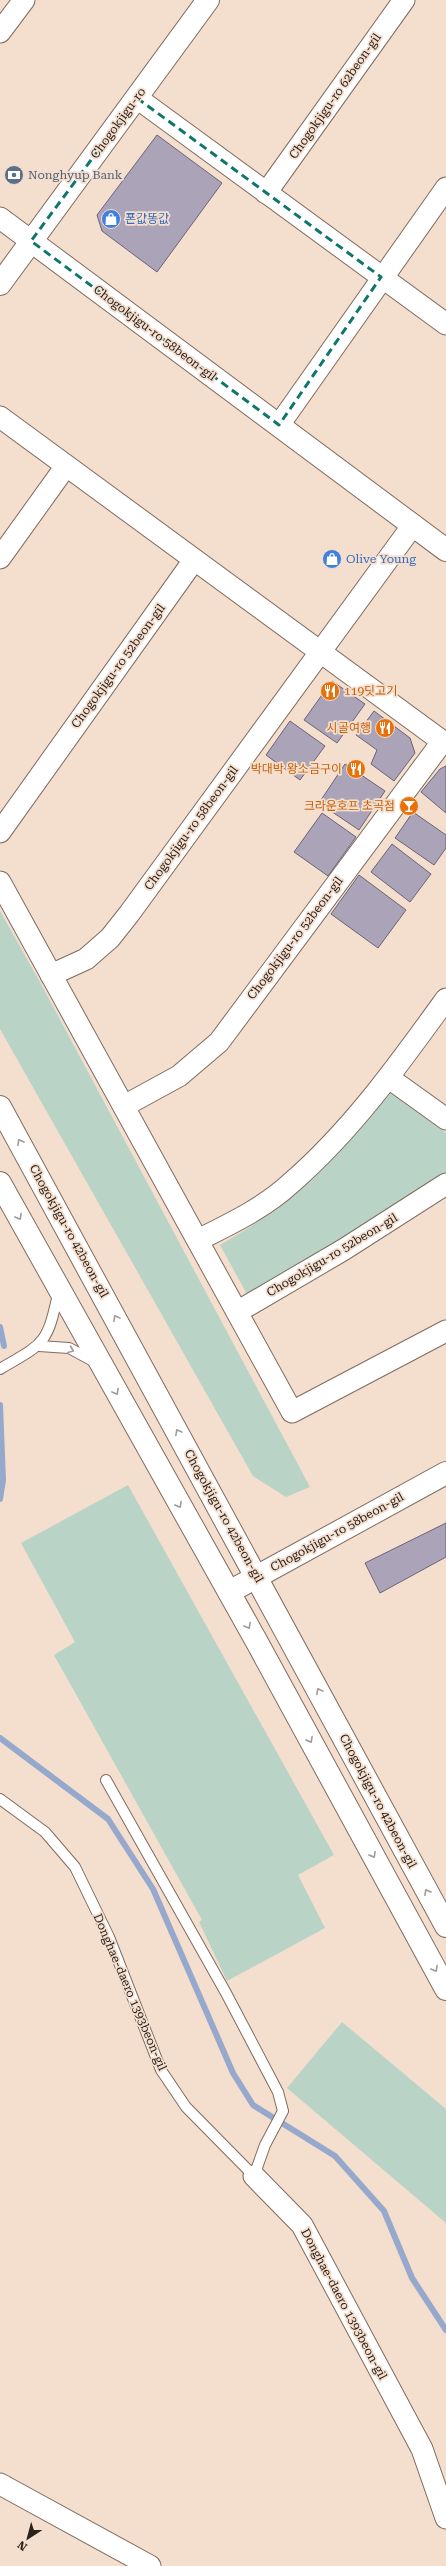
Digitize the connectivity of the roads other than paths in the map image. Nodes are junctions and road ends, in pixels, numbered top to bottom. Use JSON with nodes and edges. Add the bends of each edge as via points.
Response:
{"nodes":[{"id":1,"x":24,"y":0,"type":"edge"},
{"id":2,"x":208,"y":0,"type":"edge"},
{"id":3,"x":404,"y":0,"type":"edge"},
{"id":4,"x":0,"y":32,"type":"edge"},
{"id":5,"x":136,"y":98,"type":"junction"},
{"id":6,"x":446,"y":188,"type":"edge"},
{"id":7,"x":266,"y":193,"type":"junction"},
{"id":8,"x":0,"y":218,"type":"edge"},
{"id":9,"x":31,"y":241,"type":"junction"},
{"id":10,"x":381,"y":277,"type":"junction"},
{"id":11,"x":0,"y":284,"type":"edge"},
{"id":12,"x":446,"y":324,"type":"edge"},
{"id":13,"x":0,"y":417,"type":"edge"},
{"id":14,"x":279,"y":425,"type":"junction"},
{"id":15,"x":66,"y":466,"type":"junction"},
{"id":16,"x":413,"y":525,"type":"junction"},
{"id":17,"x":446,"y":550,"type":"edge"},
{"id":18,"x":0,"y":558,"type":"edge"},
{"id":19,"x":194,"y":560,"type":"junction"},
{"id":20,"x":321,"y":653,"type":"junction"},
{"id":21,"x":444,"y":743,"type":"edge"},
{"id":22,"x":0,"y":832,"type":"edge"},
{"id":23,"x":0,"y":882,"type":"edge"},
{"id":24,"x":51,"y":975,"type":"junction"},
{"id":25,"x":446,"y":999,"type":"edge"},
{"id":26,"x":389,"y":1078,"type":"junction"},
{"id":27,"x":124,"y":1106,"type":"junction"},
{"id":28,"x":0,"y":1107,"type":"edge"},
{"id":29,"x":446,"y":1119,"type":"edge"},
{"id":30,"x":0,"y":1183,"type":"edge"},
{"id":31,"x":446,"y":1184,"type":"edge"},
{"id":32,"x":198,"y":1240,"type":"junction"},
{"id":33,"x":59,"y":1290,"type":"junction"},
{"id":34,"x":237,"y":1312,"type":"junction"},
{"id":35,"x":446,"y":1331,"type":"edge"},
{"id":36,"x":39,"y":1346,"type":"junction"},
{"id":37,"x":100,"y":1364,"type":"junction"},
{"id":38,"x":0,"y":1369,"type":"edge"},
{"id":39,"x":446,"y":1472,"type":"edge"},
{"id":40,"x":257,"y":1577,"type":"junction"},
{"id":41,"x":229,"y":1592,"type":"junction"},
{"id":42,"x":106,"y":1780,"type":"dead end"},
{"id":43,"x":0,"y":1799,"type":"edge"},
{"id":44,"x":446,"y":1926,"type":"edge"},
{"id":45,"x":446,"y":1989,"type":"edge"},
{"id":46,"x":254,"y":2176,"type":"junction"},
{"id":47,"x":0,"y":2484,"type":"edge"},
{"id":48,"x":446,"y":2518,"type":"edge"},
{"id":49,"x":150,"y":2566,"type":"edge"}],
"edges":[{"from":1,"to":4,"type":"street"},
{"from":2,"to":5,"type":"street","name":"Chogokjigu-ro"},
{"from":3,"to":7,"type":"street","name":"Chogokjigu-ro 62beon-gil"},
{"from":5,"to":7,"type":"street"},
{"from":5,"to":9,"type":"street","name":"Chogokjigu-ro"},
{"from":6,"to":10,"type":"street"},
{"from":7,"to":10,"type":"street"},
{"from":8,"to":9,"type":"street"},
{"from":9,"to":11,"type":"street","name":"Chogokjigu-ro"},
{"from":9,"to":14,"type":"street","name":"Chogokjigu-ro 58beon-gil"},
{"from":10,"to":12,"type":"street"},
{"from":10,"to":14,"type":"street"},
{"from":13,"to":15,"type":"street","name":"Chogokjigu-ro 52beon-gil"},
{"from":14,"to":16,"type":"street","name":"Chogokjigu-ro 58beon-gil"},
{"from":15,"to":18,"type":"street"},
{"from":15,"to":19,"type":"street","name":"Chogokjigu-ro 52beon-gil"},
{"from":16,"to":17,"type":"street","name":"Chogokjigu-ro 58beon-gil"},
{"from":16,"to":20,"type":"street","name":"Chogokjigu-ro 58beon-gil"},
{"from":19,"to":20,"type":"street","name":"Chogokjigu-ro 52beon-gil"},
{"from":19,"to":22,"type":"street","name":"Chogokjigu-ro 52beon-gil"},
{"from":20,"to":21,"type":"street","name":"Chogokjigu-ro 52beon-gil"},
{"from":20,"to":24,"type":"street","name":"Chogokjigu-ro 58beon-gil","via":[[110,938],[86,959]]},
{"from":21,"to":27,"type":"street","name":"Chogokjigu-ro 52beon-gil","via":[[219,1042],[179,1076]]},
{"from":23,"to":24,"type":"street"},
{"from":24,"to":27,"type":"street"},
{"from":25,"to":26,"type":"street"},
{"from":26,"to":29,"type":"street"},
{"from":26,"to":32,"type":"street","via":[[338,1137],[290,1184],[248,1214]]},
{"from":27,"to":32,"type":"street"},
{"from":40,"to":28,"type":"street","name":"Chogokjigu-ro 42beon-gil","one_way":true},
{"from":30,"to":33,"type":"street","one_way":true},
{"from":31,"to":34,"type":"street","name":"Chogokjigu-ro 52beon-gil","via":[[343,1250]]},
{"from":32,"to":34,"type":"street"},
{"from":33,"to":36,"type":"lane","via":[[51,1326]]},
{"from":33,"to":37,"type":"street"},
{"from":34,"to":35,"type":"street","via":[[292,1412]]},
{"from":36,"to":37,"type":"lane","one_way":true,"via":[[69,1348]]},
{"from":36,"to":38,"type":"lane"},
{"from":37,"to":41,"type":"street","one_way":true},
{"from":39,"to":40,"type":"street","name":"Chogokjigu-ro 58beon-gil"},
{"from":40,"to":41,"type":"street","name":"Chogokjigu-ro 58beon-gil"},
{"from":44,"to":40,"type":"street","name":"Chogokjigu-ro 42beon-gil","one_way":true},
{"from":41,"to":45,"type":"street","one_way":true},
{"from":42,"to":46,"type":"lane","via":[[278,2092],[283,2111]]},
{"from":43,"to":46,"type":"lane","name":"Donghae-daero 1393beon-gil","via":[[45,1832],[75,1867],[109,1937],[161,2070],[186,2107]]},
{"from":46,"to":48,"type":"street","name":"Donghae-daero 1393beon-gil","via":[[302,2225],[422,2449]]},
{"from":47,"to":49,"type":"street"}]}
